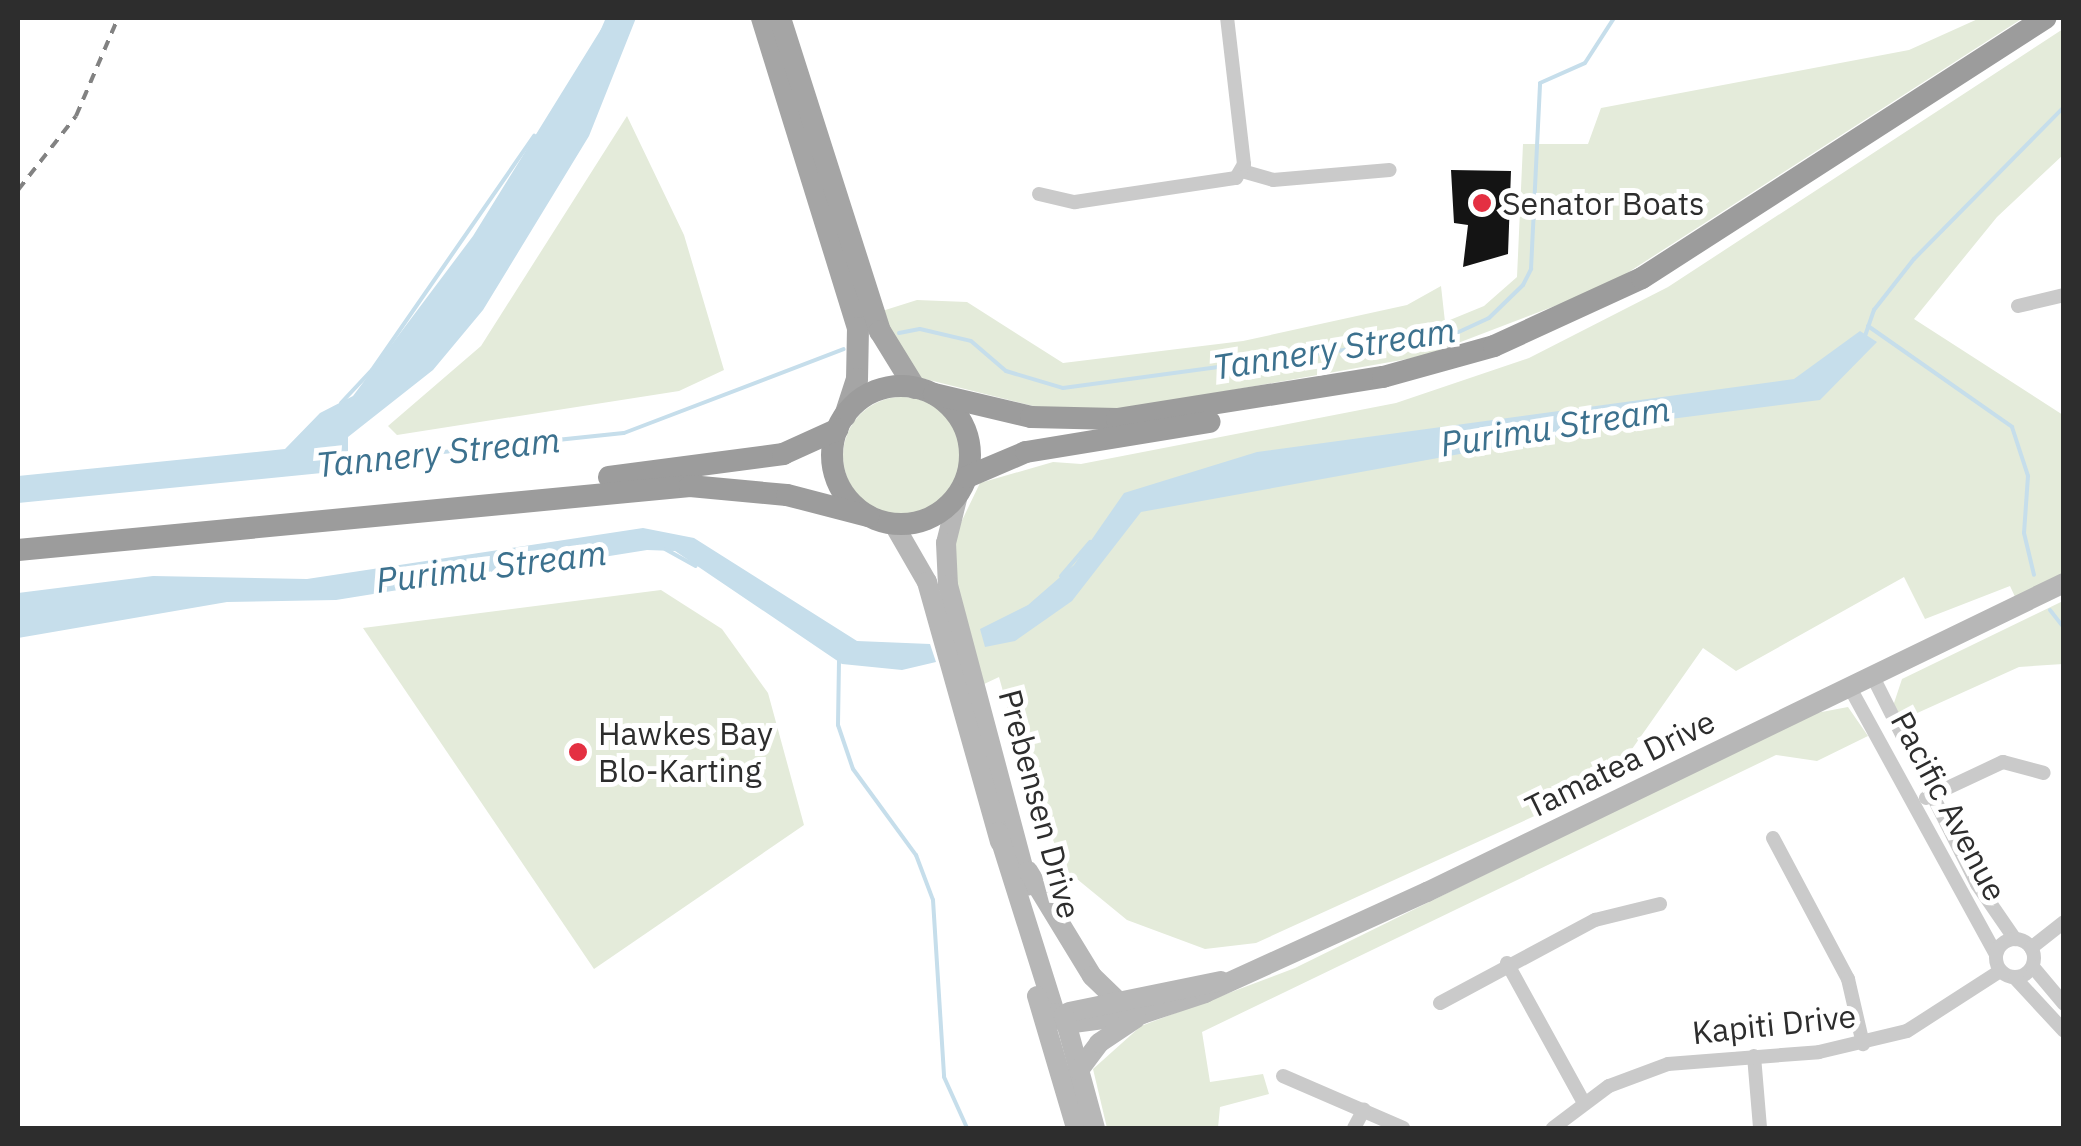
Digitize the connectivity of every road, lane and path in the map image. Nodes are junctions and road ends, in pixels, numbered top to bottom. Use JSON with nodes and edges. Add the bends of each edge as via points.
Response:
{"nodes":[{"id":1,"x":762,"y":18,"type":"edge"},
{"id":2,"x":780,"y":18,"type":"edge"},
{"id":3,"x":1226,"y":18,"type":"edge"},
{"id":4,"x":2046,"y":18,"type":"edge"},
{"id":5,"x":2064,"y":18,"type":"edge"},
{"id":6,"x":1390,"y":170,"type":"dead end"},
{"id":7,"x":1242,"y":171,"type":"junction"},
{"id":8,"x":1039,"y":194,"type":"dead end"},
{"id":9,"x":2064,"y":295,"type":"edge"},
{"id":10,"x":2018,"y":306,"type":"dead end"},
{"id":11,"x":924,"y":391,"type":"junction"},
{"id":12,"x":842,"y":422,"type":"junction"},
{"id":13,"x":962,"y":486,"type":"junction"},
{"id":14,"x":868,"y":516,"type":"junction"},
{"id":15,"x":892,"y":523,"type":"junction"},
{"id":16,"x":18,"y":538,"type":"edge"},
{"id":17,"x":18,"y":550,"type":"edge"},
{"id":18,"x":2064,"y":576,"type":"edge"},
{"id":19,"x":2064,"y":583,"type":"edge"},
{"id":20,"x":2039,"y":593,"type":"junction"},
{"id":21,"x":1872,"y":675,"type":"junction"},
{"id":22,"x":1850,"y":686,"type":"junction"},
{"id":23,"x":2044,"y":773,"type":"dead end"},
{"id":24,"x":1931,"y":795,"type":"junction"},
{"id":25,"x":1916,"y":802,"type":"junction"},
{"id":26,"x":998,"y":832,"type":"junction"},
{"id":27,"x":1773,"y":838,"type":"dead end"},
{"id":28,"x":1019,"y":850,"type":"junction"},
{"id":29,"x":1660,"y":904,"type":"dead end"},
{"id":30,"x":2064,"y":922,"type":"edge"},
{"id":31,"x":2015,"y":939,"type":"junction"},
{"id":32,"x":2031,"y":948,"type":"junction"},
{"id":33,"x":1996,"y":954,"type":"junction"},
{"id":34,"x":1507,"y":963,"type":"junction"},
{"id":35,"x":2033,"y":967,"type":"junction"},
{"id":36,"x":2008,"y":975,"type":"junction"},
{"id":37,"x":1223,"y":982,"type":"junction"},
{"id":38,"x":1118,"y":1001,"type":"junction"},
{"id":39,"x":1440,"y":1002,"type":"dead end"},
{"id":40,"x":2064,"y":1004,"type":"edge"},
{"id":41,"x":1142,"y":1014,"type":"junction"},
{"id":42,"x":1064,"y":1021,"type":"junction"},
{"id":43,"x":2064,"y":1031,"type":"edge"},
{"id":44,"x":1863,"y":1044,"type":"junction"},
{"id":45,"x":1754,"y":1056,"type":"junction"},
{"id":46,"x":1079,"y":1070,"type":"junction"},
{"id":47,"x":1284,"y":1076,"type":"dead end"},
{"id":48,"x":1583,"y":1101,"type":"junction"},
{"id":49,"x":1364,"y":1110,"type":"junction"},
{"id":50,"x":1076,"y":1128,"type":"edge"},
{"id":51,"x":1085,"y":1128,"type":"edge"},
{"id":52,"x":1095,"y":1128,"type":"edge"},
{"id":53,"x":1354,"y":1128,"type":"edge"},
{"id":54,"x":1403,"y":1128,"type":"edge"},
{"id":55,"x":1553,"y":1128,"type":"edge"},
{"id":56,"x":1760,"y":1128,"type":"edge"}],
"edges":[{"from":1,"to":12,"type":"main road","via":[[858,328],[857,378]]},
{"from":2,"to":11,"type":"main road","via":[[880,331]]},
{"from":3,"to":7,"type":"street"},
{"from":4,"to":11,"type":"highway","via":[[1642,278],[1494,346],[1383,378],[1118,418],[1031,417]]},
{"from":5,"to":13,"type":"highway","via":[[1666,274],[1548,336],[1357,395],[1026,452]]},
{"from":6,"to":7,"type":"street","via":[[1273,180]]},
{"from":7,"to":8,"type":"street","via":[[1210,188],[1074,202]]},
{"from":9,"to":10,"type":"street"},
{"from":11,"to":12,"type":"highway","via":[[880,390]]},
{"from":11,"to":13,"type":"highway","via":[[965,430]]},
{"from":12,"to":14,"type":"highway","via":[[836,479]]},
{"from":12,"to":16,"type":"highway","via":[[810,446],[749,459]]},
{"from":13,"to":15,"type":"highway","via":[[922,521]]},
{"from":13,"to":28,"type":"main road","name":"Prebensen Drive","via":[[946,543],[948,585]]},
{"from":14,"to":15,"type":"highway"},
{"from":14,"to":17,"type":"highway","via":[[771,493],[674,487]]},
{"from":15,"to":26,"type":"main road","name":"Prebensen Drive","via":[[927,582]]},
{"from":18,"to":20,"type":"main road","name":"Tamatea Drive"},
{"from":19,"to":20,"type":"main road","name":"Tamatea Drive"},
{"from":20,"to":21,"type":"main road","name":"Tamatea Drive"},
{"from":21,"to":22,"type":"main road","name":"Tamatea Drive"},
{"from":21,"to":24,"type":"street","name":"Pacific Avenue"},
{"from":22,"to":25,"type":"street","name":"Pacific Avenue"},
{"from":22,"to":37,"type":"main road","name":"Tamatea Drive","via":[[1428,892]]},
{"from":23,"to":24,"type":"street","via":[[2003,762]]},
{"from":24,"to":25,"type":"street"},
{"from":24,"to":31,"type":"street","name":"Pacific Avenue"},
{"from":25,"to":33,"type":"street","name":"Pacific Avenue"},
{"from":26,"to":42,"type":"main road"},
{"from":26,"to":50,"type":"main road","name":"Prebensen Drive"},
{"from":27,"to":44,"type":"street","via":[[1848,979]]},
{"from":28,"to":38,"type":"main road","via":[[1065,935]]},
{"from":28,"to":42,"type":"main road","name":"Prebensen Drive"},
{"from":29,"to":34,"type":"street","via":[[1595,920]]},
{"from":30,"to":32,"type":"street"},
{"from":31,"to":32,"type":"street"},
{"from":31,"to":33,"type":"street"},
{"from":32,"to":35,"type":"street"},
{"from":33,"to":36,"type":"street","name":"Pacific Avenue"},
{"from":34,"to":39,"type":"street"},
{"from":34,"to":48,"type":"street"},
{"from":35,"to":36,"type":"street","name":"Kapiti Drive"},
{"from":35,"to":40,"type":"street"},
{"from":36,"to":43,"type":"street"},
{"from":36,"to":44,"type":"street","name":"Kapiti Drive","via":[[1930,1019]]},
{"from":37,"to":38,"type":"main road","name":"Tamatea Drive"},
{"from":37,"to":41,"type":"main road","name":"Tamatea Drive"},
{"from":38,"to":42,"type":"main road","name":"Tamatea Drive"},
{"from":41,"to":42,"type":"main road","name":"Tamatea Drive"},
{"from":41,"to":46,"type":"main road","via":[[1099,1043]]},
{"from":42,"to":46,"type":"main road","name":"Prebensen Drive"},
{"from":42,"to":51,"type":"main road"},
{"from":44,"to":45,"type":"street","name":"Kapiti Drive"},
{"from":45,"to":48,"type":"street","name":"Kapiti Drive","via":[[1668,1064]]},
{"from":45,"to":56,"type":"street"},
{"from":46,"to":52,"type":"main road","name":"Prebensen Drive"},
{"from":47,"to":49,"type":"street"},
{"from":48,"to":55,"type":"street","name":"Kapiti Drive"},
{"from":49,"to":53,"type":"street"},
{"from":49,"to":54,"type":"street"}]}
